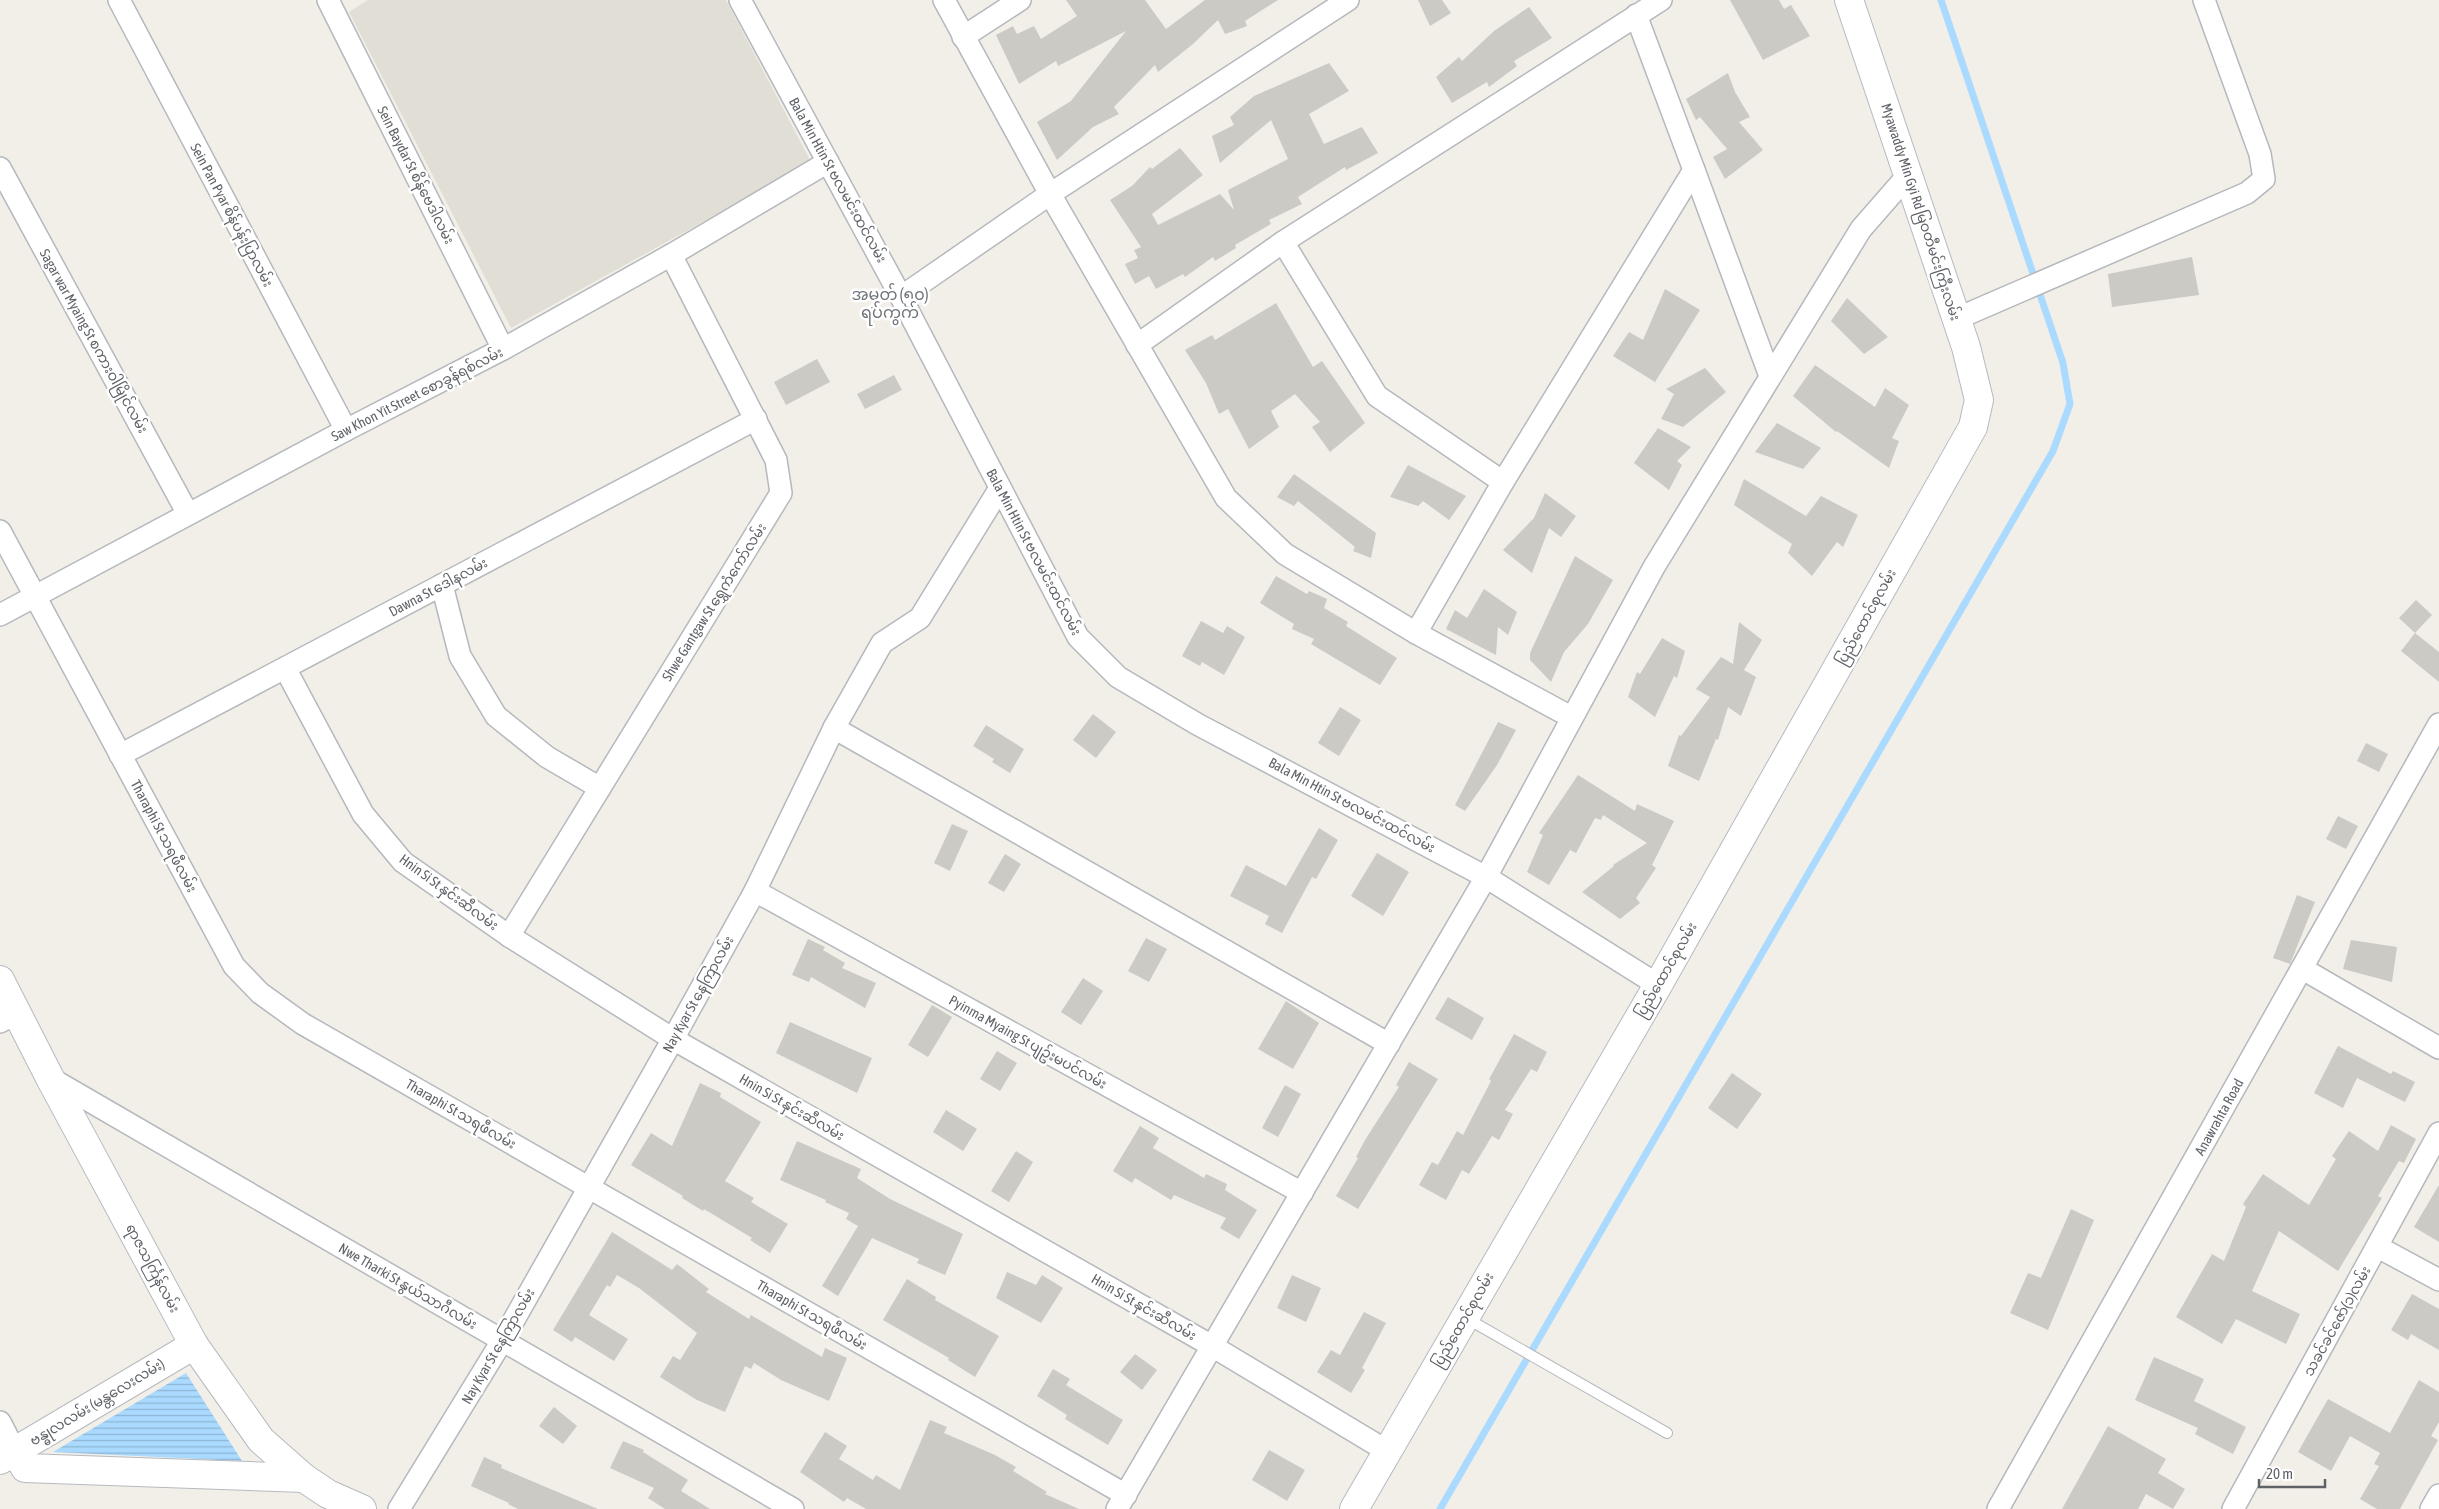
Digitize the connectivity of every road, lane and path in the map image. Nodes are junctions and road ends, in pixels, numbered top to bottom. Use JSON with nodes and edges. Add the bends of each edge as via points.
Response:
{"nodes":[{"id":1,"x":119,"y":0,"type":"edge"},
{"id":2,"x":740,"y":0,"type":"edge"},
{"id":3,"x":944,"y":0,"type":"edge"},
{"id":4,"x":1020,"y":0,"type":"edge"},
{"id":5,"x":1348,"y":0,"type":"edge"},
{"id":6,"x":1661,"y":0,"type":"edge"},
{"id":7,"x":1849,"y":0,"type":"edge"},
{"id":8,"x":2204,"y":0,"type":"edge"},
{"id":9,"x":337,"y":3,"type":"edge"},
{"id":10,"x":1636,"y":15,"type":"junction"},
{"id":11,"x":963,"y":38,"type":"junction"},
{"id":12,"x":828,"y":162,"type":"junction"},
{"id":13,"x":0,"y":168,"type":"edge"},
{"id":14,"x":1694,"y":170,"type":"junction"},
{"id":15,"x":1909,"y":174,"type":"junction"},
{"id":16,"x":1050,"y":194,"type":"junction"},
{"id":17,"x":1284,"y":242,"type":"junction"},
{"id":18,"x":670,"y":255,"type":"junction"},
{"id":19,"x":901,"y":297,"type":"junction"},
{"id":20,"x":1956,"y":319,"type":"junction"},
{"id":21,"x":1137,"y":345,"type":"junction"},
{"id":22,"x":503,"y":350,"type":"junction"},
{"id":23,"x":1770,"y":376,"type":"junction"},
{"id":24,"x":756,"y":419,"type":"junction"},
{"id":25,"x":1973,"y":427,"type":"joint"},
{"id":26,"x":346,"y":430,"type":"junction"},
{"id":27,"x":1504,"y":482,"type":"junction"},
{"id":28,"x":1000,"y":488,"type":"junction"},
{"id":29,"x":188,"y":514,"type":"junction"},
{"id":30,"x":0,"y":530,"type":"edge"},
{"id":31,"x":442,"y":585,"type":"junction"},
{"id":32,"x":36,"y":596,"type":"junction"},
{"id":33,"x":0,"y":615,"type":"edge"},
{"id":34,"x":1416,"y":633,"type":"junction"},
{"id":35,"x":285,"y":668,"type":"junction"},
{"id":36,"x":1571,"y":717,"type":"junction"},
{"id":37,"x":2439,"y":724,"type":"edge"},
{"id":38,"x":834,"y":728,"type":"junction"},
{"id":39,"x":120,"y":755,"type":"junction"},
{"id":40,"x":600,"y":788,"type":"junction"},
{"id":41,"x":1486,"y":877,"type":"junction"},
{"id":42,"x":755,"y":891,"type":"junction"},
{"id":43,"x":509,"y":936,"type":"junction"},
{"id":44,"x":2302,"y":969,"type":"junction"},
{"id":45,"x":0,"y":980,"type":"edge"},
{"id":46,"x":1658,"y":985,"type":"junction"},
{"id":47,"x":8,"y":1018,"type":"edge"},
{"id":48,"x":673,"y":1039,"type":"junction"},
{"id":49,"x":1389,"y":1044,"type":"junction"},
{"id":50,"x":2439,"y":1048,"type":"edge"},
{"id":51,"x":50,"y":1078,"type":"junction"},
{"id":52,"x":2439,"y":1133,"type":"edge"},
{"id":53,"x":588,"y":1187,"type":"junction"},
{"id":54,"x":1302,"y":1193,"type":"junction"},
{"id":55,"x":2378,"y":1247,"type":"junction"},
{"id":56,"x":2439,"y":1280,"type":"edge"},
{"id":57,"x":1465,"y":1317,"type":"junction"},
{"id":58,"x":502,"y":1341,"type":"junction"},
{"id":59,"x":194,"y":1345,"type":"junction"},
{"id":60,"x":1212,"y":1346,"type":"junction"},
{"id":61,"x":0,"y":1422,"type":"edge"},
{"id":62,"x":1666,"y":1433,"type":"dead end"},
{"id":63,"x":1387,"y":1451,"type":"junction"},
{"id":64,"x":8,"y":1455,"type":"edge"},
{"id":65,"x":304,"y":1478,"type":"junction"},
{"id":66,"x":2439,"y":1495,"type":"edge"},
{"id":67,"x":1122,"y":1502,"type":"edge"},
{"id":68,"x":362,"y":1509,"type":"edge"},
{"id":69,"x":399,"y":1509,"type":"edge"},
{"id":70,"x":793,"y":1509,"type":"edge"},
{"id":71,"x":1354,"y":1509,"type":"edge"},
{"id":72,"x":1998,"y":1509,"type":"edge"},
{"id":73,"x":2233,"y":1509,"type":"edge"},
{"id":74,"x":2431,"y":1509,"type":"edge"}],
"edges":[{"from":1,"to":26,"type":"street","name":"Sein Pan Pyar စိန်ပန်းပြာလမ်း"},
{"from":2,"to":12,"type":"street","name":"Bala Min Htin St ဗလမင်းထင်လမ်း"},
{"from":3,"to":11,"type":"street"},
{"from":4,"to":11,"type":"street"},
{"from":5,"to":16,"type":"street"},
{"from":6,"to":10,"type":"street"},
{"from":7,"to":15,"type":"main road","name":"Myawaddy Min Gyi Rd မြဝတီမင်းကြီးလမ်း"},
{"from":8,"to":20,"type":"street","via":[[2260,154],[2264,179],[2247,193]]},
{"from":9,"to":22,"type":"street","name":"Sein Baydar St စိန်ဗေဒါလမ်း"},
{"from":10,"to":14,"type":"street"},
{"from":10,"to":17,"type":"street"},
{"from":11,"to":16,"type":"street"},
{"from":12,"to":18,"type":"street","name":"Saw Khon Yit Street စောခွန်ရစ်လမ်း"},
{"from":12,"to":19,"type":"street","name":"Bala Min Htin St ဗလမင်းထင်လမ်း"},
{"from":13,"to":29,"type":"street","name":"Sagar war Myaing St စကားဝါမြိုင်လမ်း"},
{"from":14,"to":23,"type":"street"},
{"from":14,"to":27,"type":"street"},
{"from":15,"to":20,"type":"main road","name":"Myawaddy Min Gyi Rd မြဝတီမင်းကြီးလမ်း"},
{"from":15,"to":23,"type":"street","via":[[1861,228]]},
{"from":16,"to":19,"type":"street"},
{"from":16,"to":21,"type":"street"},
{"from":17,"to":21,"type":"street"},
{"from":17,"to":27,"type":"street","via":[[1377,396]]},
{"from":18,"to":22,"type":"street","name":"Saw Khon Yit Street စောခွန်ရစ်လမ်း"},
{"from":18,"to":24,"type":"street","name":"Shwe Gantgaw St ရွှေကံကော်လမ်း"},
{"from":19,"to":28,"type":"street","name":"Bala Min Htin St ဗလမင်းထင်လမ်း"},
{"from":20,"to":25,"type":"main road","name":"Myawaddy Min Gyi Rd မြဝတီမင်းကြီးလမ်း","via":[[1979,400]]},
{"from":21,"to":34,"type":"street","via":[[1226,498],[1285,554]]},
{"from":22,"to":26,"type":"street","name":"Saw Khon Yit Street စောခွန်ရစ်လမ်း"},
{"from":23,"to":36,"type":"street","via":[[1654,567]]},
{"from":24,"to":31,"type":"street","name":"Dawna St ဒေါနလမ်း"},
{"from":24,"to":40,"type":"street","name":"Shwe Gantgaw St ရွှေကံကော်လမ်း","via":[[776,460],[781,493]]},
{"from":25,"to":46,"type":"main road","name":"ပြည်ထောင်စုလမ်း"},
{"from":26,"to":29,"type":"street","name":"Saw Khon Yit Street စောခွန်ရစ်လမ်း"},
{"from":27,"to":34,"type":"street"},
{"from":28,"to":38,"type":"street","name":"Nay Kyar St နေကြာလမ်း","via":[[920,618],[882,643]]},
{"from":28,"to":41,"type":"street","name":"Bala Min Htin St ဗလမင်းထင်လမ်း","via":[[1078,637],[1118,678],[1197,724]]},
{"from":29,"to":32,"type":"street","name":"Saw Khon Yit Street စောခွန်ရစ်လမ်း"},
{"from":30,"to":32,"type":"street","name":"Tharaphi St သရဖီလမ်း"},
{"from":31,"to":35,"type":"street","name":"Dawna St ဒေါနလမ်း"},
{"from":31,"to":40,"type":"street","via":[[460,656],[496,716],[547,757]]},
{"from":32,"to":33,"type":"street","name":"Saw Khon Yit Street စောခွန်ရစ်လမ်း"},
{"from":32,"to":39,"type":"street","name":"Tharaphi St သရဖီလမ်း"},
{"from":34,"to":36,"type":"street"},
{"from":35,"to":39,"type":"street","name":"Dawna St ဒေါနလမ်း"},
{"from":35,"to":43,"type":"street","name":"Hnin Si St နှင်းဆီလမ်း","via":[[363,814],[397,855]]},
{"from":36,"to":41,"type":"street"},
{"from":37,"to":44,"type":"street","name":"Anawrahta Road"},
{"from":38,"to":42,"type":"street","name":"Nay Kyar St နေကြာလမ်း"},
{"from":38,"to":49,"type":"street"},
{"from":39,"to":53,"type":"street","name":"Tharaphi St သရဖီလမ်း","via":[[234,966],[260,993],[303,1024]]},
{"from":40,"to":43,"type":"street","name":"Shwe Gantgaw St ရွှေကံကော်လမ်း"},
{"from":41,"to":46,"type":"street","name":"Bala Min Htin St ဗလမင်းထင်လမ်း"},
{"from":41,"to":49,"type":"street"},
{"from":42,"to":48,"type":"street","name":"Nay Kyar St နေကြာလမ်း"},
{"from":42,"to":54,"type":"street","name":"Pyinma Myaing St ပျဥ်းမပင်လမ်း"},
{"from":43,"to":48,"type":"street","name":"Hnin Si St နှင်းဆီလမ်း"},
{"from":44,"to":50,"type":"street"},
{"from":44,"to":72,"type":"street","name":"Anawrahta Road"},
{"from":45,"to":47,"type":"main road","name":"ရာဇသင်္ကြန်လမ်း"},
{"from":46,"to":57,"type":"main road","name":"ပြည်ထောင်စုလမ်း"},
{"from":47,"to":51,"type":"main road","name":"ရာဇသင်္ကြန်လမ်း"},
{"from":48,"to":53,"type":"street","name":"Nay Kyar St နေကြာလမ်း"},
{"from":48,"to":60,"type":"street","name":"Hnin Si St နှင်းဆီလမ်း"},
{"from":49,"to":54,"type":"street"},
{"from":51,"to":58,"type":"street","name":"Nwe Tharki St နွယ်သာဂီလမ်း"},
{"from":51,"to":59,"type":"main road","name":"ရာဇသင်္ကြန်လမ်း"},
{"from":52,"to":55,"type":"street","name":"သခင်ခင်ဇော်(၁)လမ်း"},
{"from":53,"to":58,"type":"street","name":"Nay Kyar St နေကြာလမ်း"},
{"from":53,"to":67,"type":"street","name":"Tharaphi St သရဖီလမ်း"},
{"from":54,"to":60,"type":"street"},
{"from":55,"to":56,"type":"street"},
{"from":55,"to":73,"type":"street","name":"သခင်ခင်ဇော်(၁)လမ်း"},
{"from":57,"to":62,"type":"lane"},
{"from":57,"to":63,"type":"main road","name":"ပြည်ထောင်စုလမ်း"},
{"from":58,"to":69,"type":"street","name":"Nay Kyar St နေကြာလမ်း"},
{"from":58,"to":70,"type":"street","name":"Nwe Tharki St နွယ်သာဂီလမ်း"},
{"from":59,"to":64,"type":"main road","name":"ဗန္ဓုလလမ်း (မန္တလေးလမ်း)"},
{"from":59,"to":65,"type":"main road","name":"ရာဇသင်္ကြန်လမ်း","via":[[261,1440]]},
{"from":60,"to":63,"type":"street","name":"Hnin Si St နှင်းဆီလမ်း"},
{"from":60,"to":67,"type":"street"},
{"from":61,"to":64,"type":"street"},
{"from":63,"to":71,"type":"main road","name":"ပြည်ထောင်စုလမ်း"},
{"from":64,"to":65,"type":"main road","via":[[25,1468]]},
{"from":65,"to":68,"type":"main road","name":"ရာဇသင်္ကြန်လမ်း","via":[[328,1494]]},
{"from":66,"to":74,"type":"street"}]}
